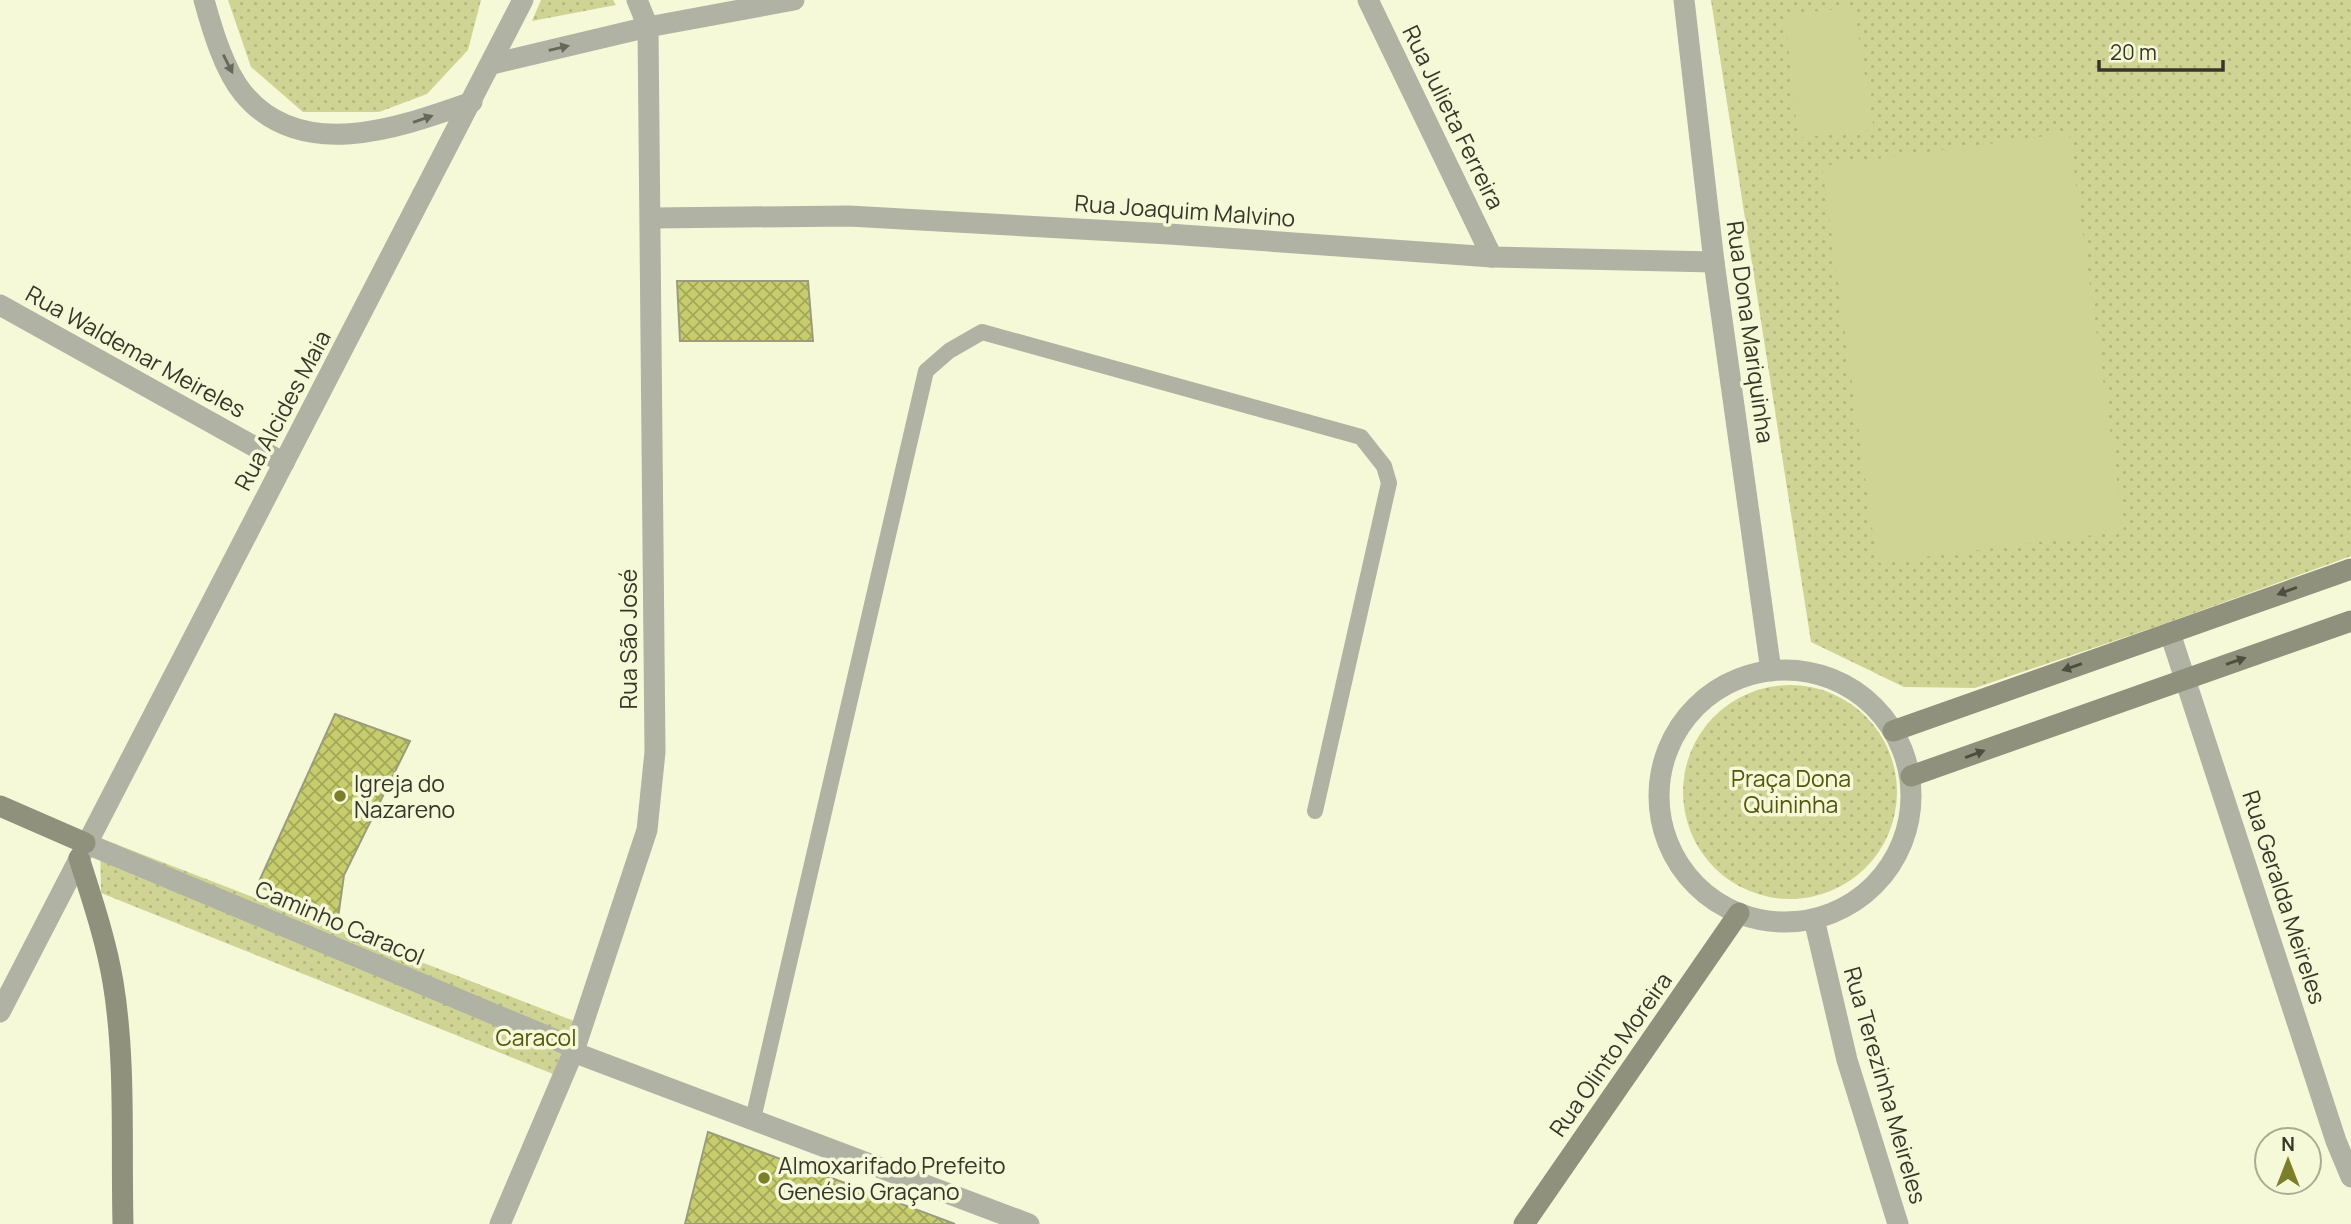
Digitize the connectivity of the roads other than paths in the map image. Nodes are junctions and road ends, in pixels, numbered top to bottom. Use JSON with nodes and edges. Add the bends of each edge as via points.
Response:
{"nodes":[{"id":1,"x":204,"y":0,"type":"edge"},
{"id":2,"x":523,"y":0,"type":"edge"},
{"id":3,"x":637,"y":0,"type":"edge"},
{"id":4,"x":793,"y":0,"type":"edge"},
{"id":5,"x":1368,"y":0,"type":"edge"},
{"id":6,"x":1684,"y":0,"type":"edge"},
{"id":7,"x":648,"y":27,"type":"junction"},
{"id":8,"x":492,"y":64,"type":"junction"},
{"id":9,"x":472,"y":102,"type":"junction"},
{"id":10,"x":652,"y":218,"type":"junction"},
{"id":11,"x":1492,"y":257,"type":"junction"},
{"id":12,"x":1714,"y":262,"type":"junction"},
{"id":13,"x":0,"y":305,"type":"edge"},
{"id":14,"x":284,"y":463,"type":"junction"},
{"id":15,"x":2351,"y":569,"type":"edge"},
{"id":16,"x":2351,"y":621,"type":"edge"},
{"id":17,"x":2170,"y":633,"type":"junction"},
{"id":18,"x":1771,"y":671,"type":"junction"},
{"id":19,"x":2187,"y":678,"type":"junction"},
{"id":20,"x":1894,"y":730,"type":"junction"},
{"id":21,"x":1911,"y":776,"type":"junction"},
{"id":22,"x":0,"y":806,"type":"edge"},
{"id":23,"x":1315,"y":811,"type":"dead end"},
{"id":24,"x":82,"y":851,"type":"junction"},
{"id":25,"x":1739,"y":913,"type":"junction"},
{"id":26,"x":1814,"y":919,"type":"junction"},
{"id":27,"x":0,"y":1012,"type":"edge"},
{"id":28,"x":574,"y":1050,"type":"junction"},
{"id":29,"x":753,"y":1119,"type":"junction"},
{"id":30,"x":2351,"y":1177,"type":"edge"},
{"id":31,"x":123,"y":1224,"type":"edge"},
{"id":32,"x":500,"y":1224,"type":"edge"},
{"id":33,"x":1029,"y":1224,"type":"edge"},
{"id":34,"x":1524,"y":1224,"type":"edge"},
{"id":35,"x":1898,"y":1224,"type":"edge"}],
"edges":[{"from":1,"to":9,"type":"street","one_way":true,"via":[[216,40],[243,93],[279,123],[333,136],[400,127]]},
{"from":2,"to":8,"type":"street","name":"Rua Alcides Maia"},
{"from":3,"to":7,"type":"street"},
{"from":4,"to":7,"type":"street"},
{"from":5,"to":11,"type":"street","name":"Rua Julieta Ferreira"},
{"from":6,"to":12,"type":"street","name":"Rua Dona Mariquinha"},
{"from":8,"to":7,"type":"street","one_way":true},
{"from":7,"to":10,"type":"street","name":"Rua São José"},
{"from":8,"to":9,"type":"street","name":"Rua Alcides Maia"},
{"from":9,"to":14,"type":"street","name":"Rua Alcides Maia"},
{"from":10,"to":11,"type":"street","name":"Rua Joaquim Malvino","via":[[849,216],[962,221]]},
{"from":10,"to":28,"type":"street","name":"Rua São José","via":[[652,797],[647,830]]},
{"from":11,"to":12,"type":"street","name":"Rua Joaquim Malvino"},
{"from":12,"to":18,"type":"street","name":"Rua Dona Mariquinha"},
{"from":13,"to":14,"type":"street","name":"Rua Waldemar Meireles"},
{"from":14,"to":24,"type":"street","name":"Rua Alcides Maia"},
{"from":15,"to":17,"type":"street","one_way":true},
{"from":19,"to":16,"type":"street","one_way":true},
{"from":17,"to":19,"type":"street","name":"Rua Geralda Meireles"},
{"from":17,"to":20,"type":"street","one_way":true},
{"from":18,"to":20,"type":"street","via":[[1807,672],[1842,682],[1871,702]]},
{"from":18,"to":25,"type":"street","via":[[1731,682],[1696,706],[1672,739],[1660,779],[1661,821],[1676,860],[1703,892]]},
{"from":21,"to":19,"type":"street","one_way":true},
{"from":19,"to":30,"type":"street","name":"Rua Geralda Meireles"},
{"from":20,"to":21,"type":"street"},
{"from":21,"to":26,"type":"street","via":[[1911,813],[1900,850],[1879,881],[1850,905]]},
{"from":22,"to":24,"type":"street"},
{"from":23,"to":29,"type":"lane","via":[[1390,483],[1384,466],[1360,437],[982,332],[926,371]]},
{"from":24,"to":27,"type":"street","name":"Rua Alcides Maia"},
{"from":24,"to":28,"type":"street","name":"Caminho Caracol"},
{"from":24,"to":31,"type":"street","via":[[114,984]]},
{"from":25,"to":26,"type":"street","via":[[1776,922]]},
{"from":25,"to":34,"type":"street","name":"Rua Olinto Moreira"},
{"from":26,"to":35,"type":"street","name":"Rua Terezinha Meireles","via":[[1847,1060]]},
{"from":28,"to":29,"type":"street","name":"Caminho Caracol"},
{"from":28,"to":32,"type":"street","name":"Rua São José"},
{"from":29,"to":33,"type":"street","name":"Caminho Caracol"}]}
